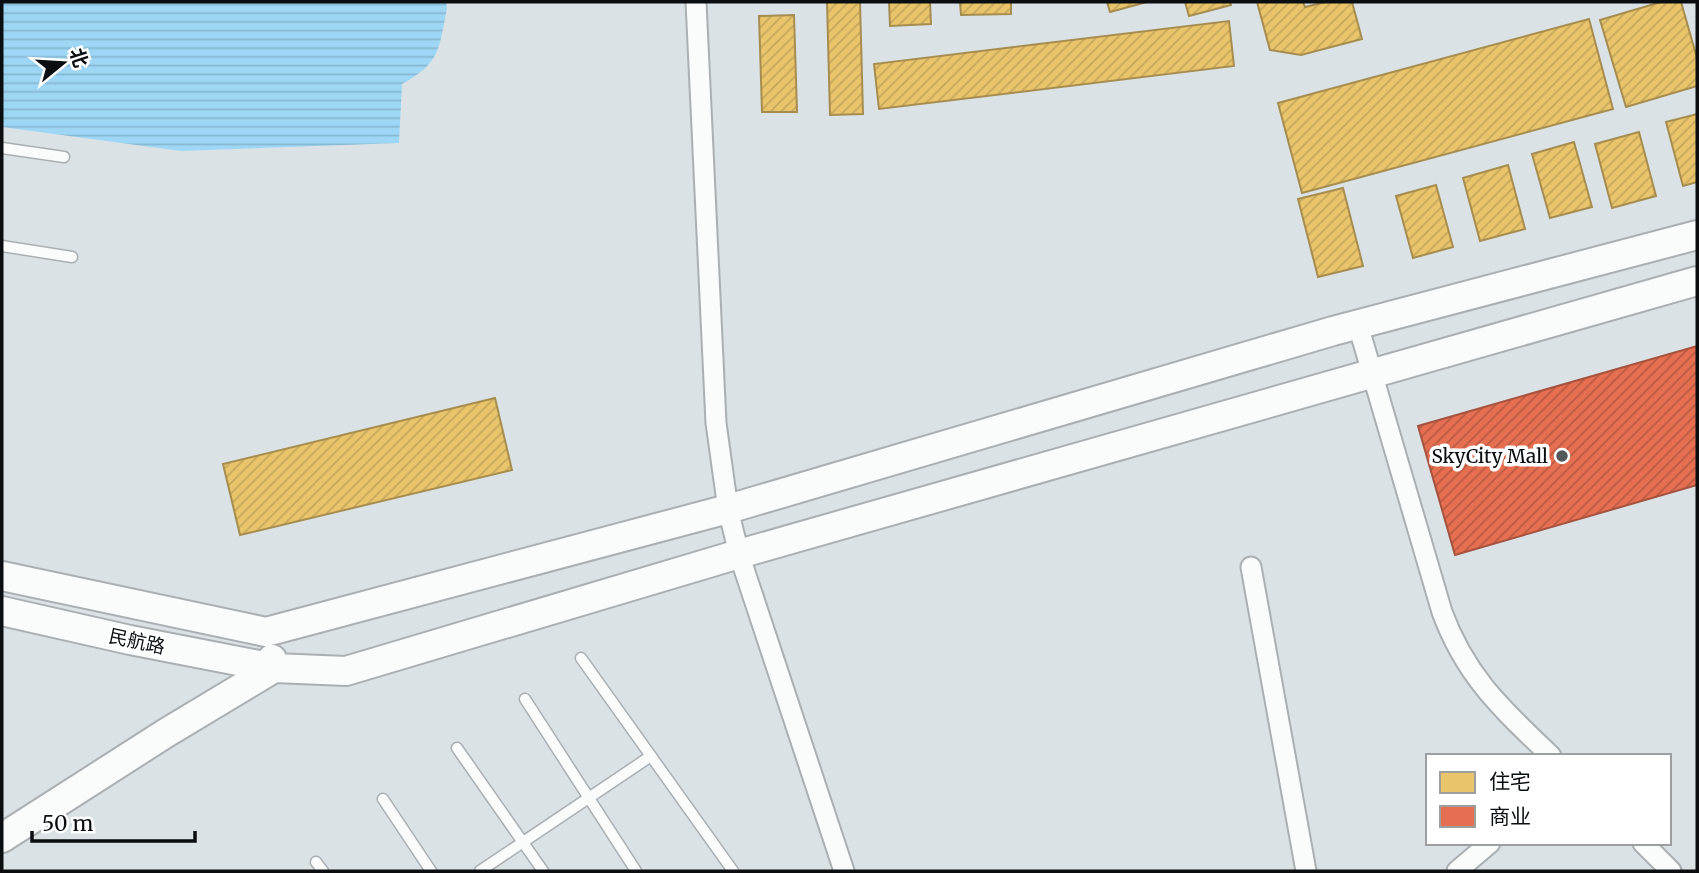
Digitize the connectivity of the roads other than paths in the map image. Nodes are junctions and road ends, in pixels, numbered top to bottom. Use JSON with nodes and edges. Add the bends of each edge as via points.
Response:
{"nodes":[{"id":1,"x":696,"y":2,"type":"edge"},
{"id":2,"x":2,"y":148,"type":"edge"},
{"id":3,"x":64,"y":157,"type":"dead end"},
{"id":4,"x":1697,"y":235,"type":"edge"},
{"id":5,"x":2,"y":246,"type":"edge"},
{"id":6,"x":72,"y":257,"type":"dead end"},
{"id":7,"x":1697,"y":281,"type":"edge"},
{"id":8,"x":1357,"y":325,"type":"junction"},
{"id":9,"x":1371,"y":372,"type":"junction"},
{"id":10,"x":728,"y":509,"type":"junction"},
{"id":11,"x":739,"y":554,"type":"junction"},
{"id":12,"x":1251,"y":567,"type":"dead end"},
{"id":13,"x":2,"y":576,"type":"edge"},
{"id":14,"x":2,"y":611,"type":"edge"},
{"id":15,"x":266,"y":632,"type":"junction"},
{"id":16,"x":581,"y":658,"type":"dead end"},
{"id":17,"x":274,"y":668,"type":"junction"},
{"id":18,"x":525,"y":699,"type":"dead end"},
{"id":19,"x":457,"y":748,"type":"dead end"},
{"id":20,"x":1549,"y":754,"type":"edge"},
{"id":21,"x":651,"y":756,"type":"junction"},
{"id":22,"x":383,"y":799,"type":"dead end"},
{"id":23,"x":587,"y":799,"type":"junction"},
{"id":24,"x":2,"y":838,"type":"edge"},
{"id":25,"x":523,"y":842,"type":"junction"},
{"id":26,"x":1488,"y":845,"type":"edge"},
{"id":27,"x":1645,"y":845,"type":"edge"},
{"id":28,"x":316,"y":862,"type":"dead end"},
{"id":29,"x":323,"y":871,"type":"edge"},
{"id":30,"x":431,"y":871,"type":"edge"},
{"id":31,"x":480,"y":871,"type":"edge"},
{"id":32,"x":543,"y":871,"type":"edge"},
{"id":33,"x":636,"y":871,"type":"edge"},
{"id":34,"x":733,"y":871,"type":"edge"},
{"id":35,"x":844,"y":871,"type":"edge"},
{"id":36,"x":1306,"y":871,"type":"edge"},
{"id":37,"x":1457,"y":871,"type":"edge"},
{"id":38,"x":1671,"y":871,"type":"edge"}],
"edges":[{"from":1,"to":10,"type":"street","via":[[716,423]]},
{"from":2,"to":3,"type":"lane"},
{"from":4,"to":8,"type":"main road"},
{"from":5,"to":6,"type":"lane"},
{"from":7,"to":9,"type":"main road","name":"民航路"},
{"from":8,"to":9,"type":"street"},
{"from":8,"to":10,"type":"main road"},
{"from":9,"to":11,"type":"main road","name":"民航路"},
{"from":9,"to":20,"type":"street","via":[[1456,647],[1476,680]]},
{"from":10,"to":11,"type":"street"},
{"from":10,"to":15,"type":"main road"},
{"from":11,"to":17,"type":"main road","name":"民航路","via":[[346,671]]},
{"from":11,"to":35,"type":"street"},
{"from":12,"to":36,"type":"street"},
{"from":13,"to":15,"type":"main road","name":"民航路"},
{"from":14,"to":17,"type":"main road","name":"民航路"},
{"from":15,"to":17,"type":"main road"},
{"from":16,"to":21,"type":"lane"},
{"from":17,"to":24,"type":"main road"},
{"from":18,"to":23,"type":"lane"},
{"from":19,"to":25,"type":"lane"},
{"from":21,"to":23,"type":"lane"},
{"from":21,"to":34,"type":"lane"},
{"from":22,"to":30,"type":"lane"},
{"from":23,"to":25,"type":"lane"},
{"from":23,"to":33,"type":"lane"},
{"from":25,"to":31,"type":"lane"},
{"from":25,"to":32,"type":"lane"},
{"from":26,"to":37,"type":"street"},
{"from":27,"to":38,"type":"street"},
{"from":28,"to":29,"type":"lane"}]}
